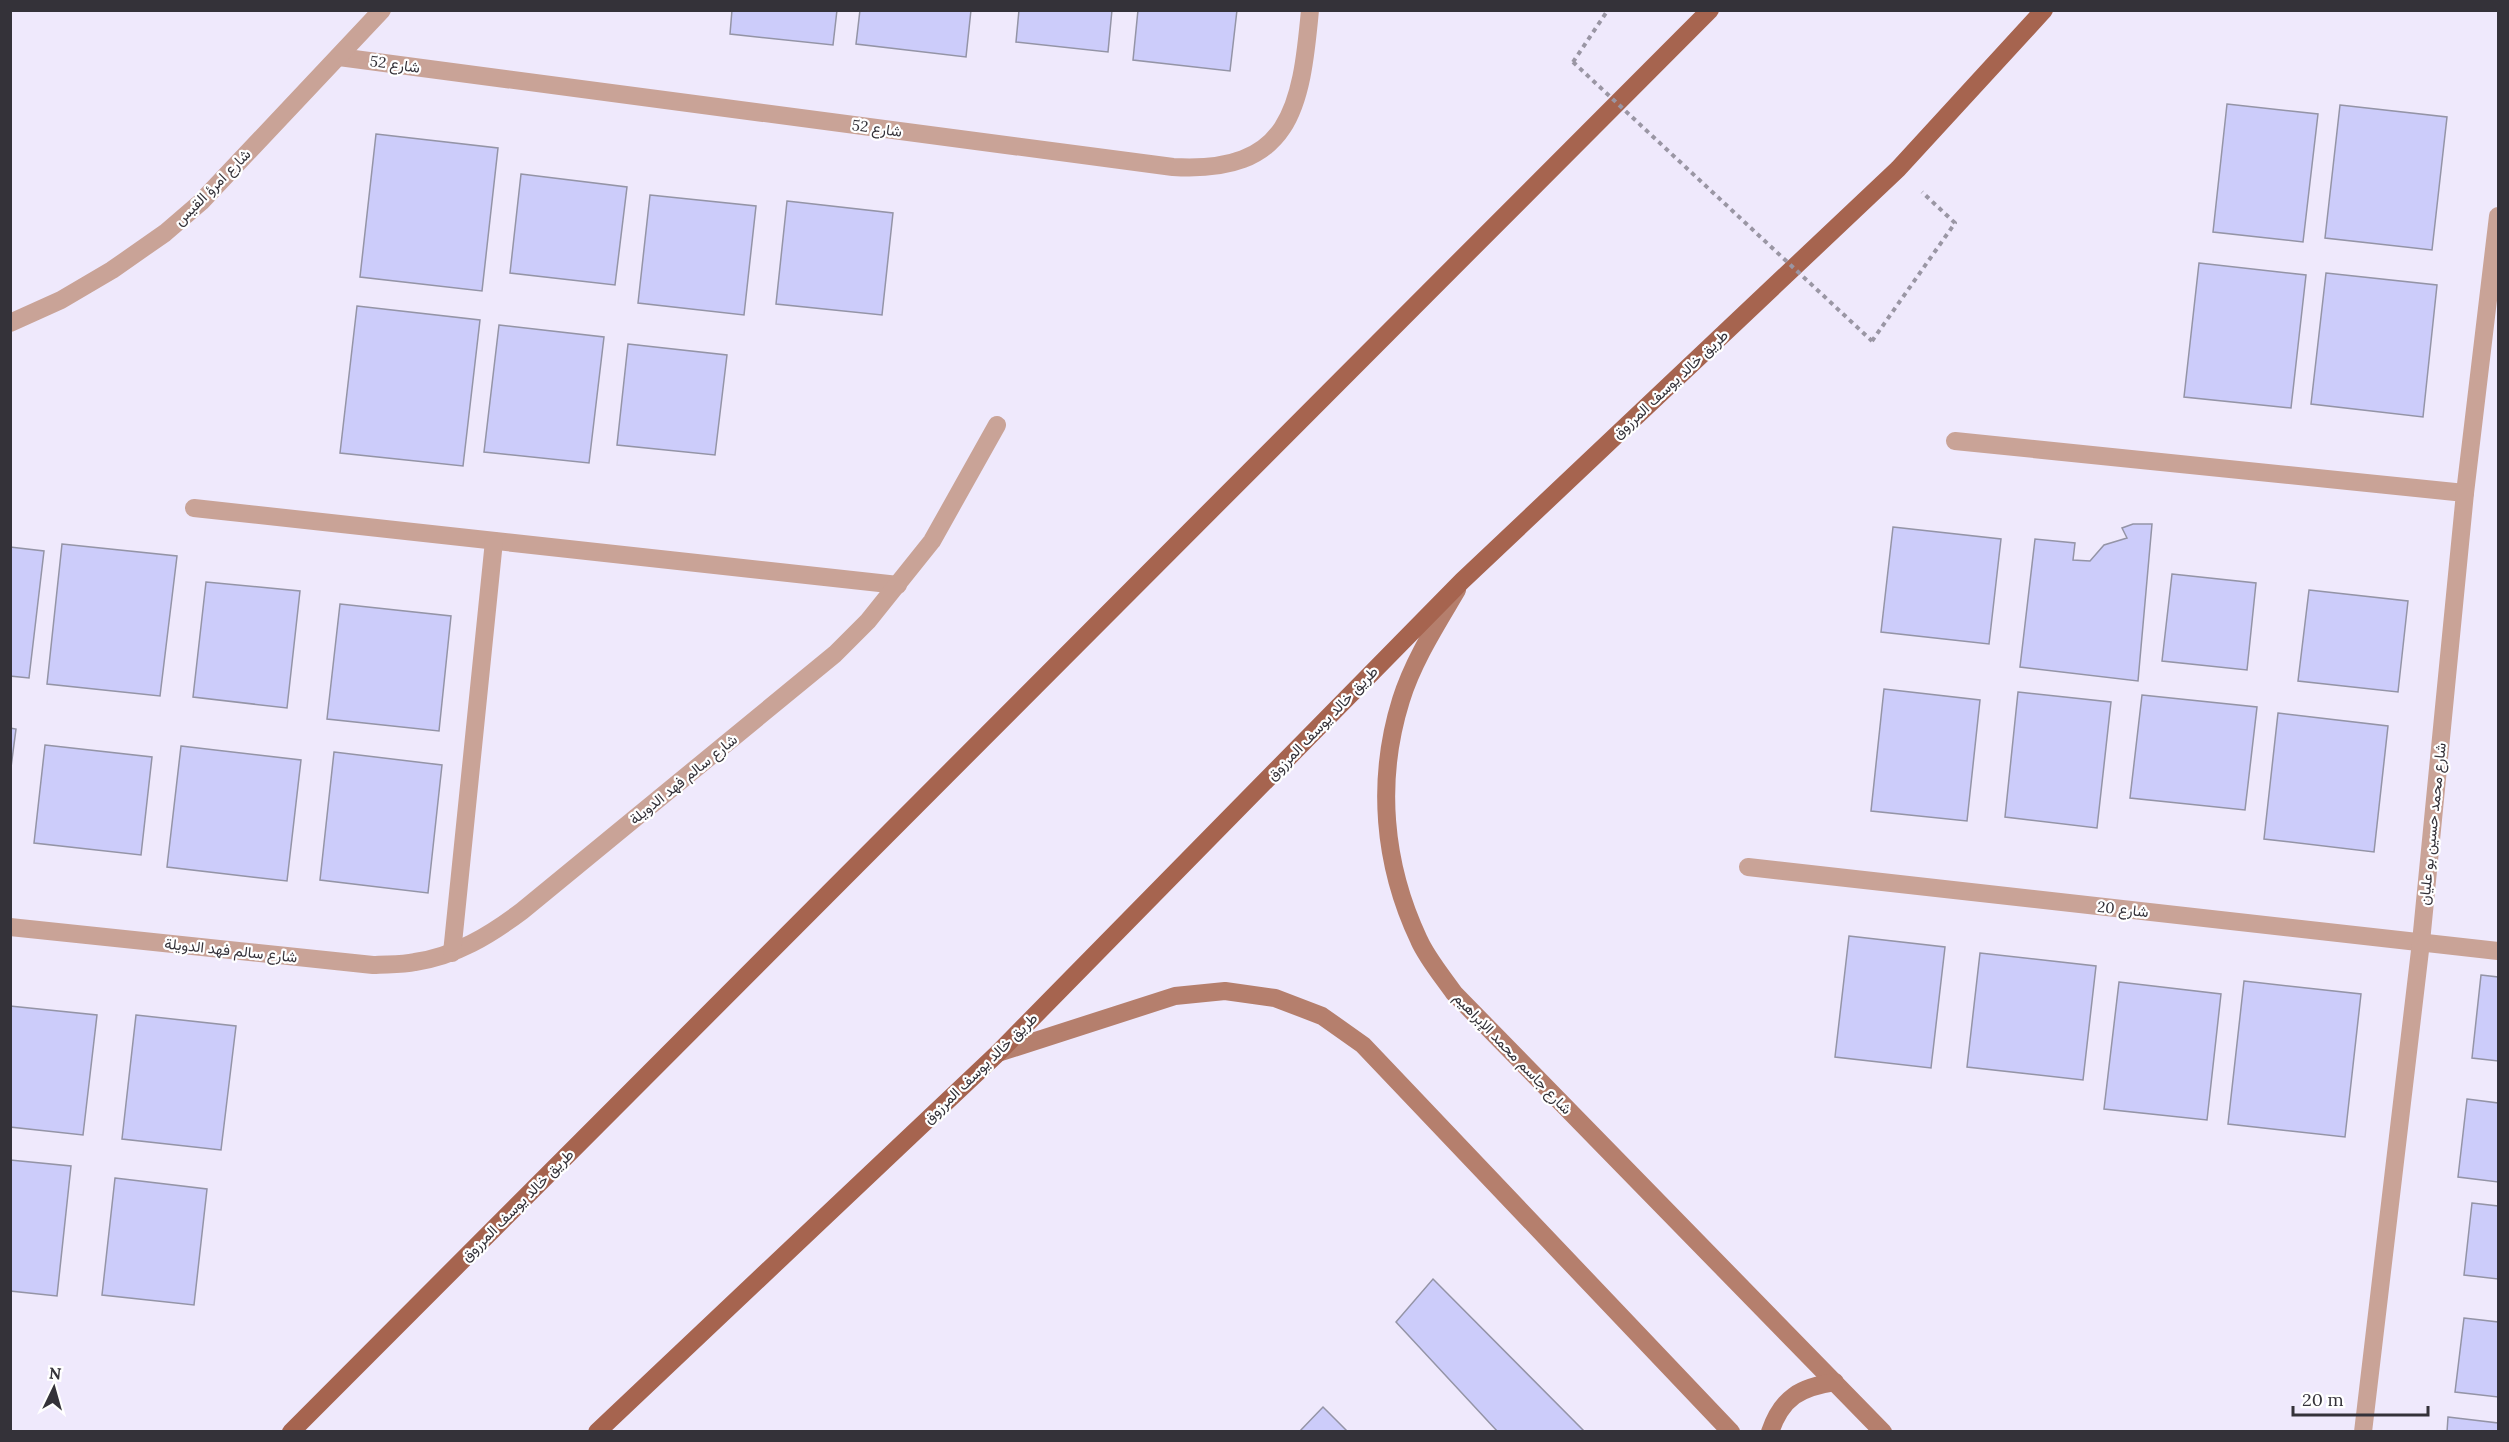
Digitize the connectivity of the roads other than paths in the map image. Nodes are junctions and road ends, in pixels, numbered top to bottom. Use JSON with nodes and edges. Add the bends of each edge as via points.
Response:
{"nodes":[{"id":1,"x":382,"y":10,"type":"edge"},
{"id":2,"x":1310,"y":10,"type":"edge"},
{"id":3,"x":1710,"y":10,"type":"edge"},
{"id":4,"x":2044,"y":10,"type":"edge"},
{"id":5,"x":339,"y":57,"type":"junction"},
{"id":6,"x":2499,"y":216,"type":"edge"},
{"id":7,"x":10,"y":323,"type":"edge"},
{"id":8,"x":997,"y":425,"type":"dead end"},
{"id":9,"x":1955,"y":441,"type":"dead end"},
{"id":10,"x":2465,"y":493,"type":"junction"},
{"id":11,"x":194,"y":508,"type":"dead end"},
{"id":12,"x":494,"y":541,"type":"junction"},
{"id":13,"x":1462,"y":581,"type":"junction"},
{"id":14,"x":898,"y":585,"type":"junction"},
{"id":15,"x":1748,"y":867,"type":"dead end"},
{"id":16,"x":10,"y":927,"type":"edge"},
{"id":17,"x":2421,"y":942,"type":"junction"},
{"id":18,"x":2499,"y":951,"type":"edge"},
{"id":19,"x":452,"y":953,"type":"junction"},
{"id":20,"x":998,"y":1053,"type":"junction"},
{"id":21,"x":1835,"y":1382,"type":"junction"},
{"id":22,"x":291,"y":1431,"type":"edge"},
{"id":23,"x":597,"y":1431,"type":"edge"},
{"id":24,"x":1731,"y":1431,"type":"edge"},
{"id":25,"x":1770,"y":1431,"type":"edge"},
{"id":26,"x":1883,"y":1431,"type":"edge"},
{"id":27,"x":2363,"y":1431,"type":"edge"}],
"edges":[{"from":1,"to":5,"type":"street","name":"شارع امرؤ القيس"},
{"from":2,"to":5,"type":"street","name":"شارع 52","via":[[1301,85],[1289,117],[1252,155],[1235,163],[1202,169]]},
{"from":3,"to":22,"type":"main road","name":"طريق خالد يوسف المرزوق"},
{"from":4,"to":13,"type":"main road","name":"طريق خالد يوسف المرزوق","via":[[1898,169]]},
{"from":5,"to":7,"type":"street","name":"شارع امرؤ القيس","via":[[201,202],[165,233],[61,300]]},
{"from":6,"to":10,"type":"street","name":"شارع محمد حسين بو عليان"},
{"from":8,"to":14,"type":"street","name":"شارع سالم فهد الدويلة","via":[[932,541]]},
{"from":9,"to":10,"type":"street"},
{"from":10,"to":17,"type":"street","name":"شارع محمد حسين بو عليان"},
{"from":11,"to":12,"type":"street"},
{"from":12,"to":14,"type":"street"},
{"from":12,"to":19,"type":"street"},
{"from":13,"to":20,"type":"main road","name":"طريق خالد يوسف المرزوق"},
{"from":13,"to":21,"type":"street","name":"شارع جاسم محمد الإبراهيم","via":[[1402,698],[1387,759],[1387,832],[1397,883],[1419,941],[1454,993]]},
{"from":14,"to":19,"type":"street","name":"شارع سالم فهد الدويلة","via":[[835,654],[522,911],[487,936]]},
{"from":15,"to":17,"type":"street","name":"شارع 20"},
{"from":16,"to":19,"type":"street","name":"شارع سالم فهد الدويلة","via":[[373,965],[415,962]]},
{"from":17,"to":18,"type":"street","name":"شارع 20"},
{"from":17,"to":27,"type":"street","name":"شارع محمد حسين بو عليان"},
{"from":20,"to":23,"type":"main road","name":"طريق خالد يوسف المرزوق"},
{"from":20,"to":24,"type":"street","via":[[1175,996],[1225,991],[1275,998],[1322,1016],[1363,1045]]},
{"from":21,"to":25,"type":"street","via":[[1812,1386],[1791,1396],[1776,1415]]},
{"from":21,"to":26,"type":"street","name":"شارع جاسم محمد الإبراهيم"}]}
